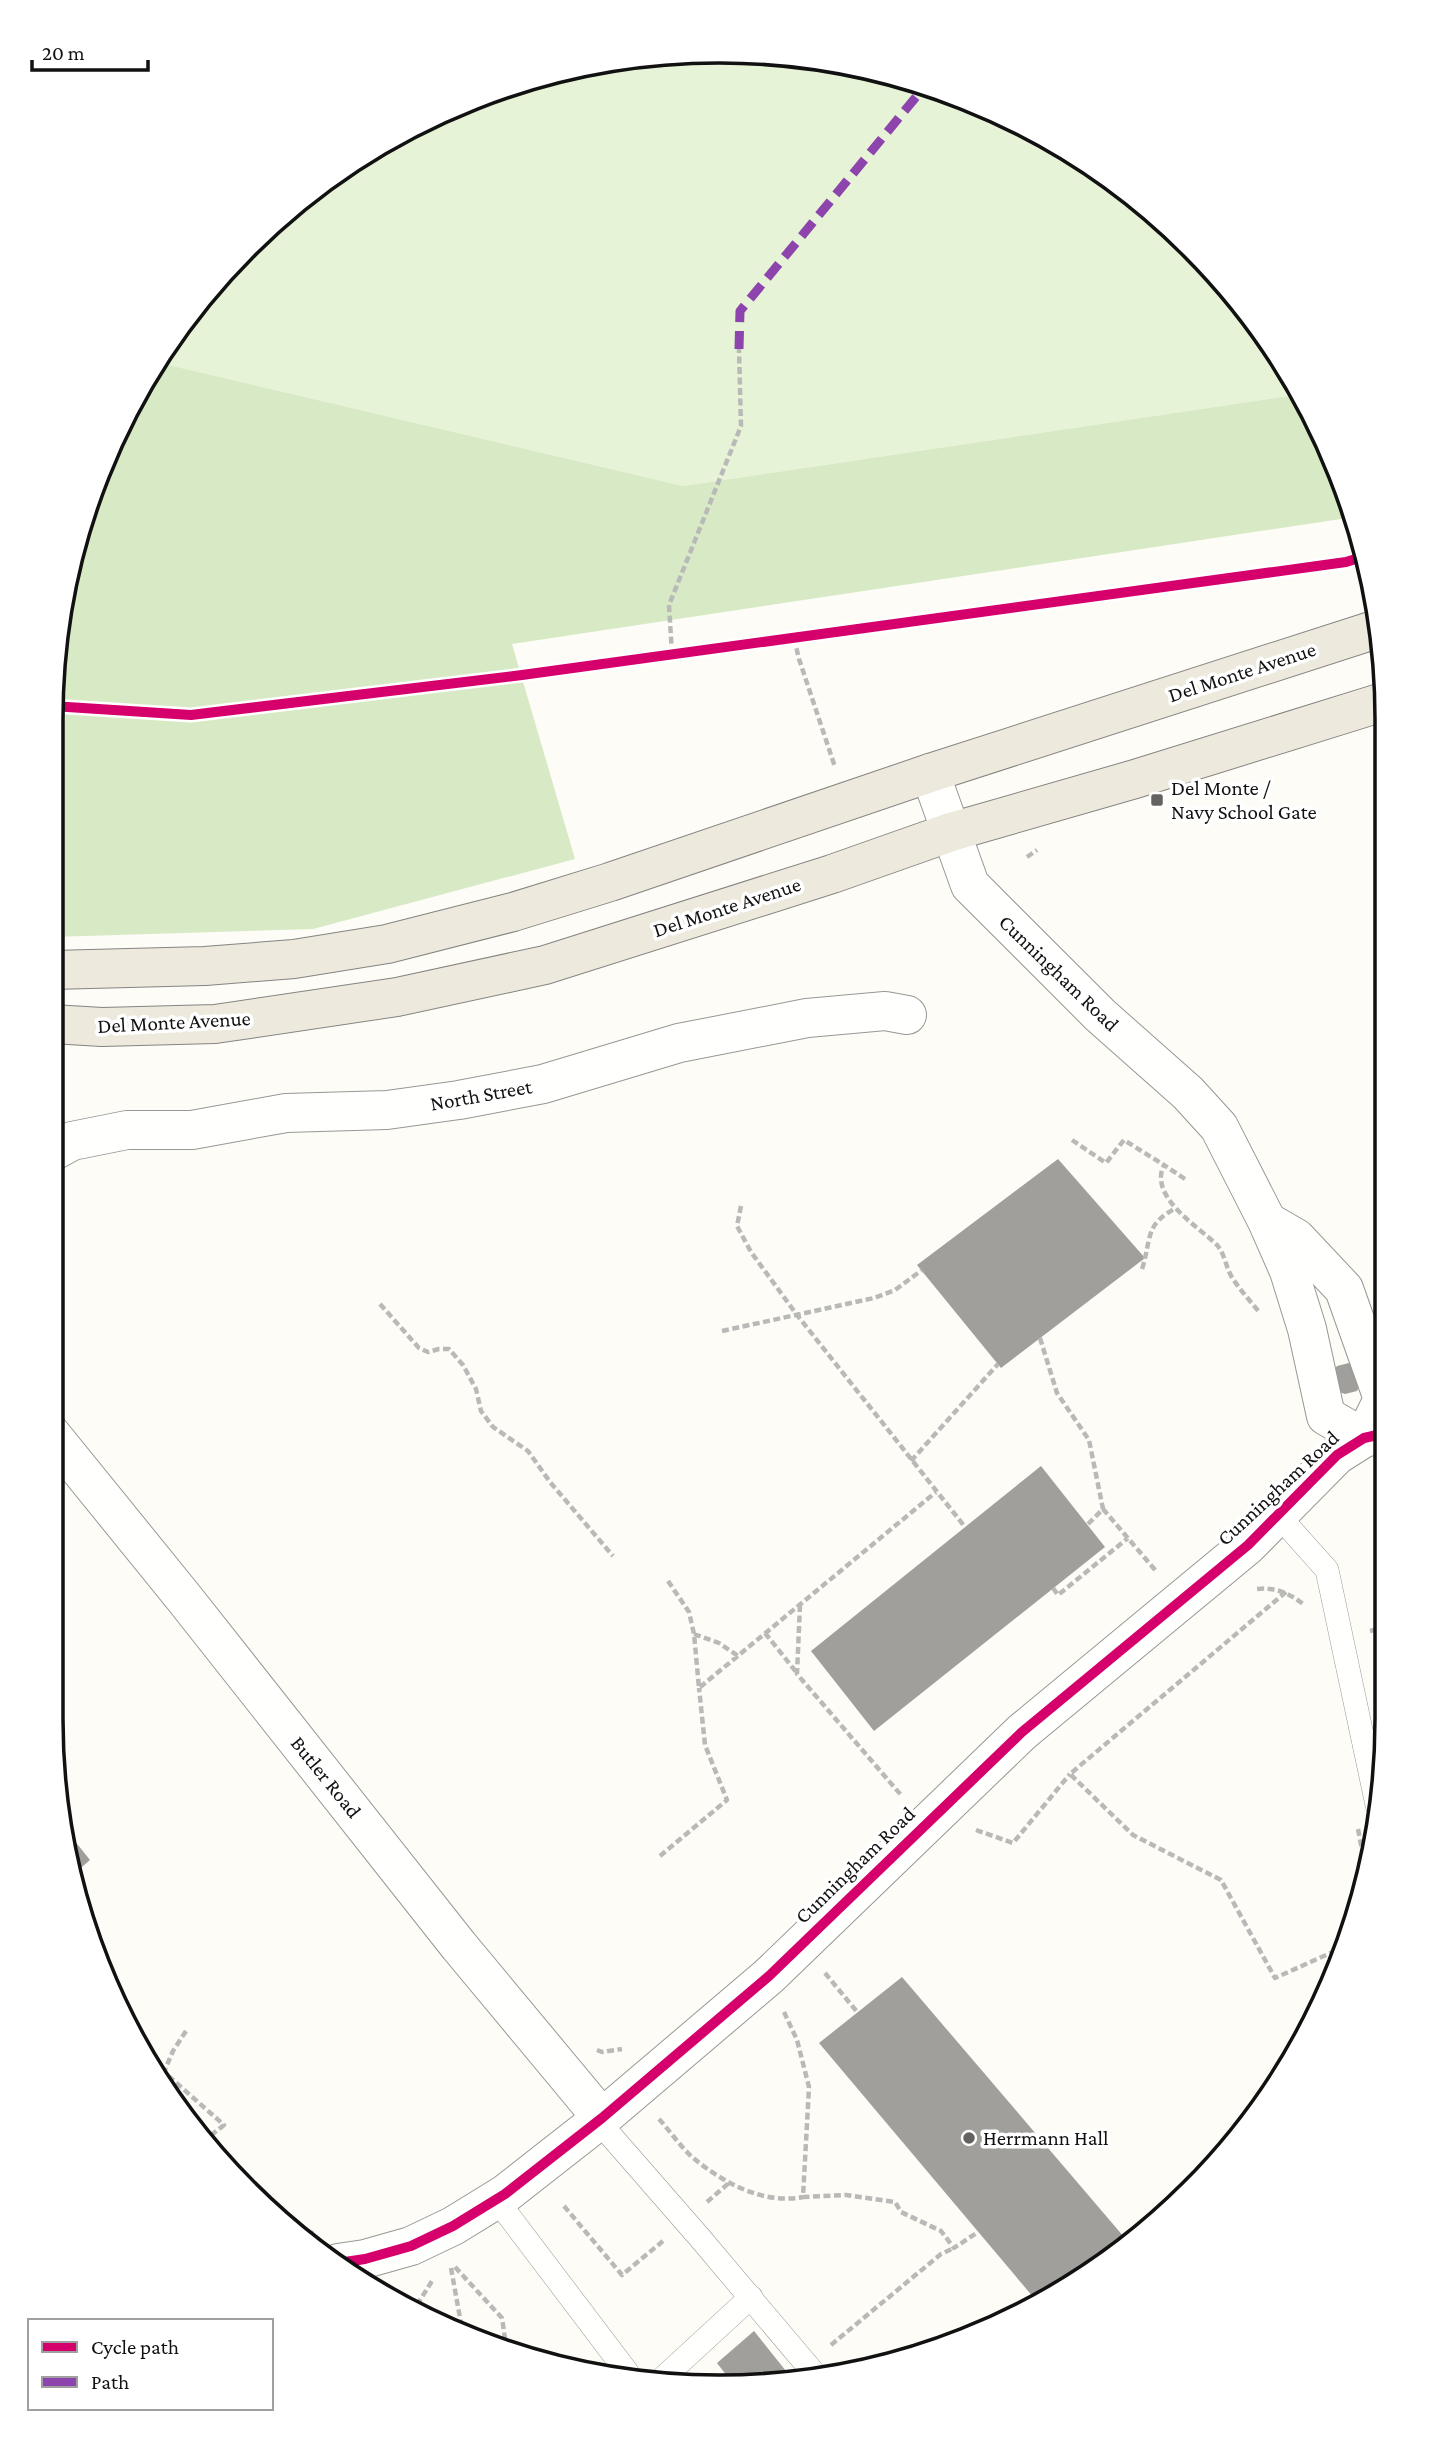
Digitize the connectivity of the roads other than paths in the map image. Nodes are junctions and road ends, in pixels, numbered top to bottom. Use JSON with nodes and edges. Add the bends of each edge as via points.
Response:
{"nodes":[{"id":1,"x":1369,"y":632,"type":"edge"},
{"id":2,"x":1375,"y":705,"type":"edge"},
{"id":3,"x":930,"y":773,"type":"junction"},
{"id":4,"x":951,"y":832,"type":"junction"},
{"id":5,"x":63,"y":970,"type":"edge"},
{"id":6,"x":907,"y":1014,"type":"dead end"},
{"id":7,"x":63,"y":1025,"type":"edge"},
{"id":8,"x":63,"y":1146,"type":"edge"},
{"id":9,"x":1267,"y":1221,"type":"junction"},
{"id":10,"x":1375,"y":1376,"type":"edge"},
{"id":11,"x":1375,"y":1436,"type":"edge"},
{"id":12,"x":63,"y":1449,"type":"edge"},
{"id":13,"x":1278,"y":1515,"type":"junction"},
{"id":14,"x":1372,"y":1781,"type":"edge"},
{"id":15,"x":600,"y":2119,"type":"junction"},
{"id":16,"x":496,"y":2199,"type":"junction"},
{"id":17,"x":351,"y":2261,"type":"edge"},
{"id":18,"x":751,"y":2297,"type":"junction"},
{"id":19,"x":624,"y":2367,"type":"edge"},
{"id":20,"x":810,"y":2368,"type":"edge"},
{"id":21,"x":668,"y":2373,"type":"edge"}],
"edges":[{"from":1,"to":3,"type":"main road","name":"Del Monte Avenue"},
{"from":2,"to":4,"type":"main road","name":"Del Monte Avenue"},
{"from":3,"to":4,"type":"street","name":"Cunningham Road"},
{"from":3,"to":5,"type":"main road","name":"Del Monte Avenue","via":[[610,883],[387,944],[205,967]]},
{"from":4,"to":7,"type":"main road","name":"Del Monte Avenue","via":[[545,965],[411,994],[215,1024]]},
{"from":4,"to":9,"type":"street","name":"Cunningham Road","via":[[970,885],[1219,1127]]},
{"from":6,"to":8,"type":"street","name":"North Street","via":[[885,1011],[807,1018],[679,1043],[543,1084],[458,1100],[387,1110],[286,1113],[192,1130],[127,1130]]},
{"from":9,"to":10,"type":"street","name":"Cunningham Road","via":[[1296,1238],[1344,1289]]},
{"from":9,"to":11,"type":"street","name":"Cunningham Road","via":[[1307,1329],[1326,1416]]},
{"from":11,"to":13,"type":"street","name":"Cunningham Road","via":[[1337,1455]]},
{"from":12,"to":15,"type":"street","name":"Butler Road"},
{"from":13,"to":14,"type":"lane","via":[[1327,1570]]},
{"from":13,"to":15,"type":"street","name":"Cunningham Road","via":[[1022,1732],[769,1976]]},
{"from":15,"to":16,"type":"street","name":"Cunningham Road"},
{"from":15,"to":18,"type":"lane"},
{"from":16,"to":17,"type":"street","name":"Cunningham Road","via":[[411,2246]]},
{"from":16,"to":19,"type":"lane"},
{"from":18,"to":20,"type":"lane"},
{"from":18,"to":21,"type":"lane"}]}
